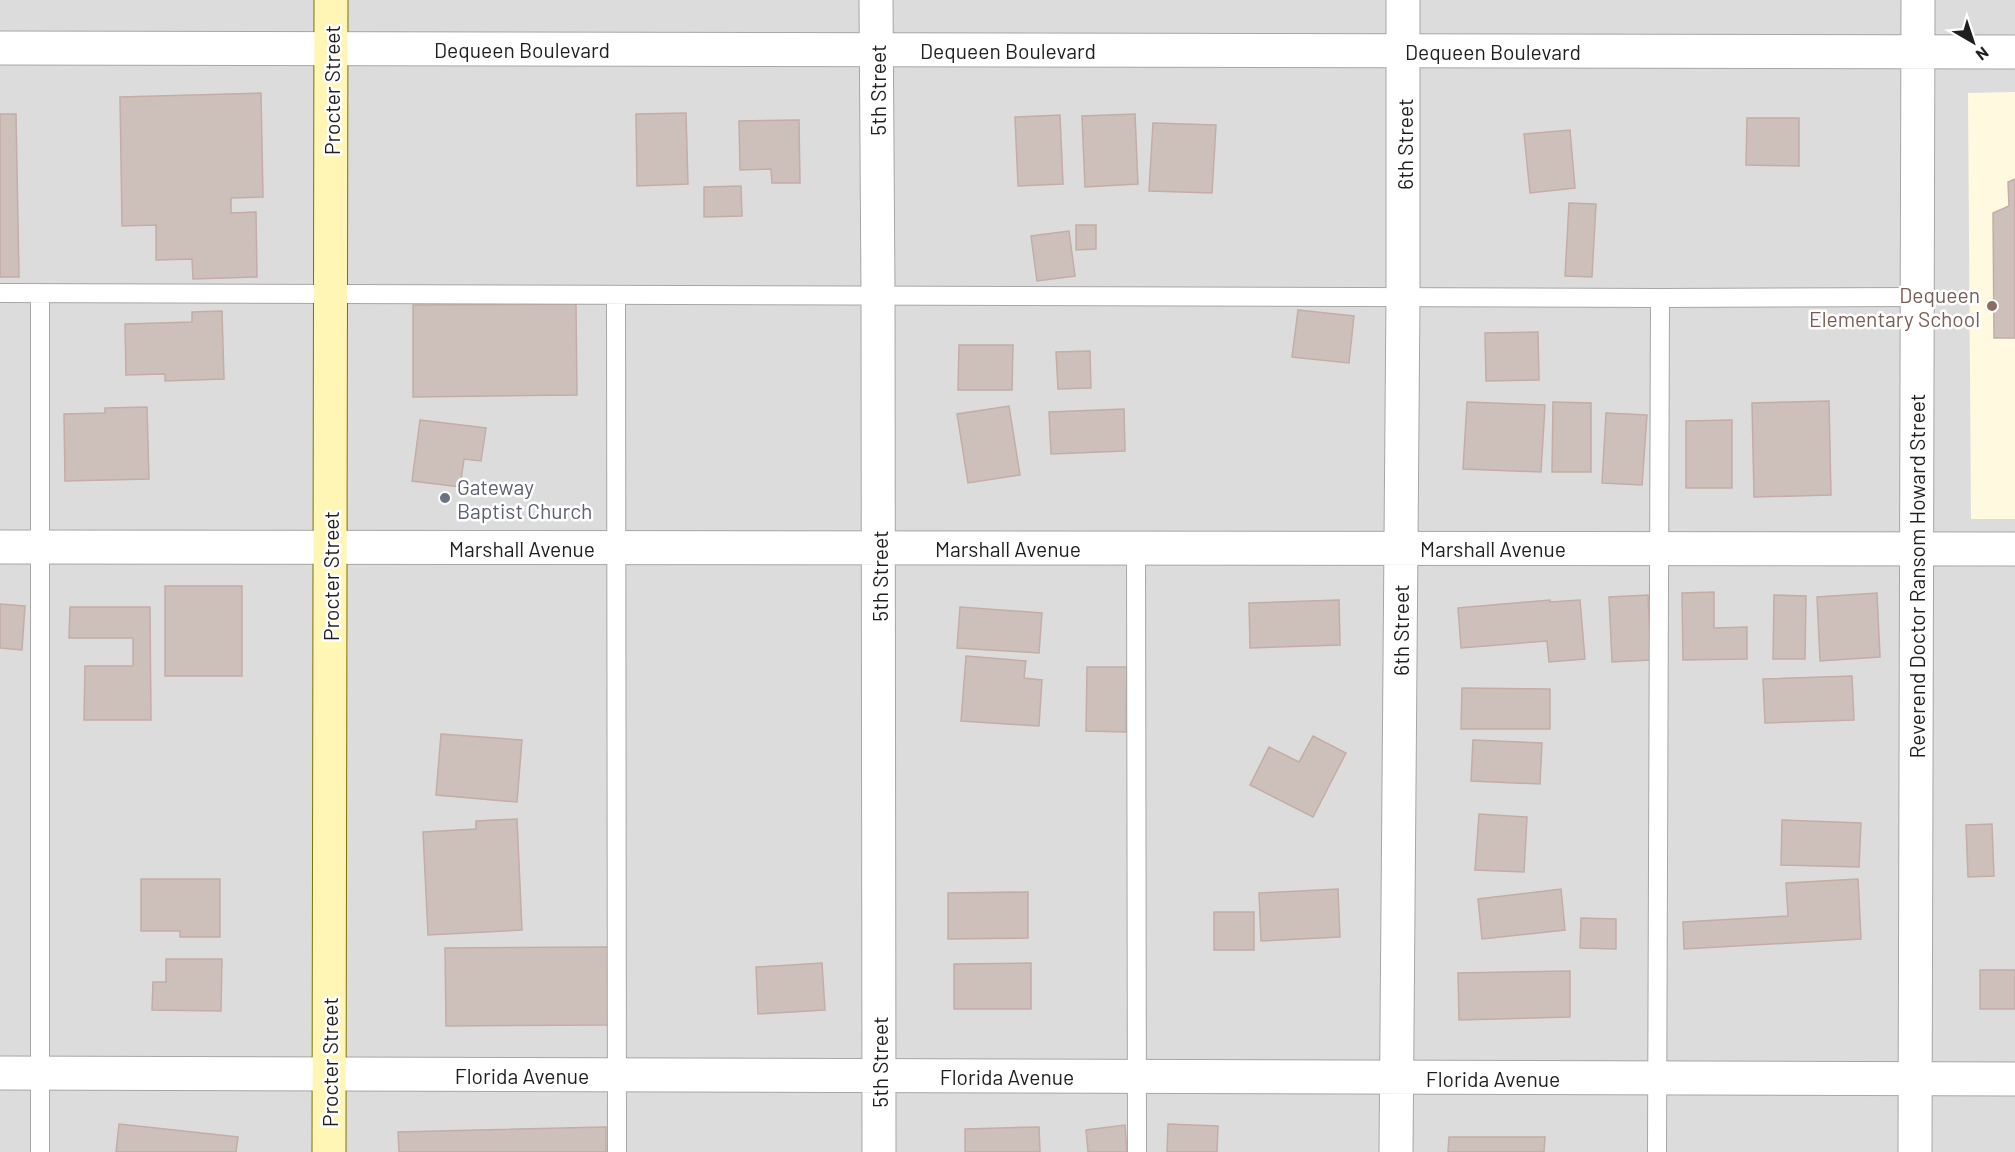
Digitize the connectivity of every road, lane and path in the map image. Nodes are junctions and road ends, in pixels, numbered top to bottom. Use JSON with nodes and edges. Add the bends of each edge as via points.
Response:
{"nodes":[{"id":1,"x":332,"y":0,"type":"edge"},
{"id":2,"x":876,"y":0,"type":"edge"},
{"id":3,"x":1403,"y":0,"type":"edge"},
{"id":4,"x":1918,"y":0,"type":"edge"},
{"id":5,"x":0,"y":48,"type":"edge"},
{"id":6,"x":332,"y":49,"type":"junction"},
{"id":7,"x":877,"y":50,"type":"junction"},
{"id":8,"x":1404,"y":51,"type":"junction"},
{"id":9,"x":1918,"y":52,"type":"junction"},
{"id":10,"x":2015,"y":52,"type":"edge"},
{"id":11,"x":0,"y":293,"type":"edge"},
{"id":12,"x":40,"y":293,"type":"junction"},
{"id":13,"x":331,"y":293,"type":"junction"},
{"id":14,"x":616,"y":295,"type":"junction"},
{"id":15,"x":878,"y":295,"type":"junction"},
{"id":16,"x":1403,"y":296,"type":"junction"},
{"id":17,"x":1917,"y":297,"type":"junction"},
{"id":18,"x":1660,"y":298,"type":"junction"},
{"id":19,"x":0,"y":547,"type":"edge"},
{"id":20,"x":39,"y":547,"type":"junction"},
{"id":21,"x":330,"y":548,"type":"junction"},
{"id":22,"x":616,"y":548,"type":"junction"},
{"id":23,"x":879,"y":548,"type":"junction"},
{"id":24,"x":1136,"y":548,"type":"junction"},
{"id":25,"x":1400,"y":548,"type":"junction"},
{"id":26,"x":1658,"y":549,"type":"junction"},
{"id":27,"x":1916,"y":549,"type":"junction"},
{"id":28,"x":2015,"y":549,"type":"edge"},
{"id":29,"x":0,"y":1073,"type":"edge"},
{"id":30,"x":40,"y":1074,"type":"junction"},
{"id":31,"x":329,"y":1074,"type":"junction"},
{"id":32,"x":617,"y":1075,"type":"junction"},
{"id":33,"x":879,"y":1076,"type":"junction"},
{"id":34,"x":1138,"y":1077,"type":"junction"},
{"id":35,"x":1396,"y":1077,"type":"junction"},
{"id":36,"x":1657,"y":1078,"type":"junction"},
{"id":37,"x":1915,"y":1079,"type":"junction"},
{"id":38,"x":2015,"y":1079,"type":"edge"},
{"id":39,"x":40,"y":1152,"type":"edge"},
{"id":40,"x":329,"y":1152,"type":"edge"},
{"id":41,"x":616,"y":1152,"type":"edge"},
{"id":42,"x":879,"y":1152,"type":"edge"},
{"id":43,"x":1137,"y":1152,"type":"edge"},
{"id":44,"x":1396,"y":1152,"type":"edge"},
{"id":45,"x":1657,"y":1152,"type":"edge"},
{"id":46,"x":1915,"y":1152,"type":"edge"}],
"edges":[{"from":1,"to":6,"type":"main road","name":"Procter Street"},
{"from":2,"to":7,"type":"street","name":"5th Street"},
{"from":3,"to":8,"type":"street","name":"6th Street"},
{"from":4,"to":9,"type":"street","name":"Reverend Doctor Ransom Howard Street"},
{"from":5,"to":6,"type":"street","name":"Dequeen Boulevard"},
{"from":6,"to":7,"type":"street","name":"Dequeen Boulevard"},
{"from":6,"to":13,"type":"main road","name":"Procter Street"},
{"from":7,"to":8,"type":"street","name":"Dequeen Boulevard"},
{"from":7,"to":15,"type":"street","name":"5th Street"},
{"from":8,"to":9,"type":"street","name":"Dequeen Boulevard"},
{"from":8,"to":16,"type":"street","name":"6th Street"},
{"from":9,"to":10,"type":"street","name":"Dequeen Boulevard"},
{"from":9,"to":17,"type":"street","name":"Reverend Doctor Ransom Howard Street"},
{"from":11,"to":12,"type":"lane"},
{"from":12,"to":13,"type":"lane"},
{"from":12,"to":20,"type":"lane"},
{"from":13,"to":14,"type":"lane"},
{"from":13,"to":21,"type":"main road","name":"Procter Street"},
{"from":14,"to":15,"type":"lane"},
{"from":14,"to":22,"type":"lane"},
{"from":15,"to":16,"type":"lane"},
{"from":15,"to":23,"type":"street","name":"5th Street"},
{"from":16,"to":18,"type":"lane"},
{"from":16,"to":25,"type":"street","name":"6th Street"},
{"from":17,"to":18,"type":"lane"},
{"from":17,"to":27,"type":"street","name":"Reverend Doctor Ransom Howard Street"},
{"from":18,"to":26,"type":"lane"},
{"from":19,"to":20,"type":"street","name":"Marshall Avenue"},
{"from":20,"to":21,"type":"street","name":"Marshall Avenue"},
{"from":20,"to":30,"type":"lane"},
{"from":21,"to":22,"type":"street","name":"Marshall Avenue"},
{"from":21,"to":31,"type":"main road","name":"Procter Street"},
{"from":22,"to":23,"type":"street","name":"Marshall Avenue"},
{"from":22,"to":32,"type":"lane"},
{"from":23,"to":24,"type":"street","name":"Marshall Avenue"},
{"from":23,"to":33,"type":"street","name":"5th Street"},
{"from":24,"to":25,"type":"street","name":"Marshall Avenue"},
{"from":24,"to":34,"type":"lane"},
{"from":25,"to":26,"type":"street","name":"Marshall Avenue"},
{"from":25,"to":35,"type":"street","name":"6th Street"},
{"from":26,"to":27,"type":"street","name":"Marshall Avenue"},
{"from":26,"to":36,"type":"lane"},
{"from":27,"to":28,"type":"street","name":"Marshall Avenue"},
{"from":27,"to":37,"type":"street","name":"Reverend Doctor Ransom Howard Street"},
{"from":29,"to":30,"type":"street","name":"Florida Avenue"},
{"from":30,"to":31,"type":"street","name":"Florida Avenue"},
{"from":30,"to":39,"type":"lane"},
{"from":31,"to":32,"type":"street","name":"Florida Avenue"},
{"from":31,"to":40,"type":"main road","name":"Procter Street"},
{"from":32,"to":33,"type":"street","name":"Florida Avenue"},
{"from":32,"to":41,"type":"lane"},
{"from":33,"to":34,"type":"street","name":"Florida Avenue"},
{"from":33,"to":42,"type":"street","name":"5th Street"},
{"from":34,"to":35,"type":"street","name":"Florida Avenue"},
{"from":34,"to":43,"type":"lane"},
{"from":35,"to":36,"type":"street","name":"Florida Avenue"},
{"from":35,"to":44,"type":"street","name":"6th Street"},
{"from":36,"to":37,"type":"street","name":"Florida Avenue"},
{"from":36,"to":45,"type":"lane"},
{"from":37,"to":38,"type":"street","name":"Florida Avenue"},
{"from":37,"to":46,"type":"street","name":"Reverend Doctor Ransom Howard Street"}]}
